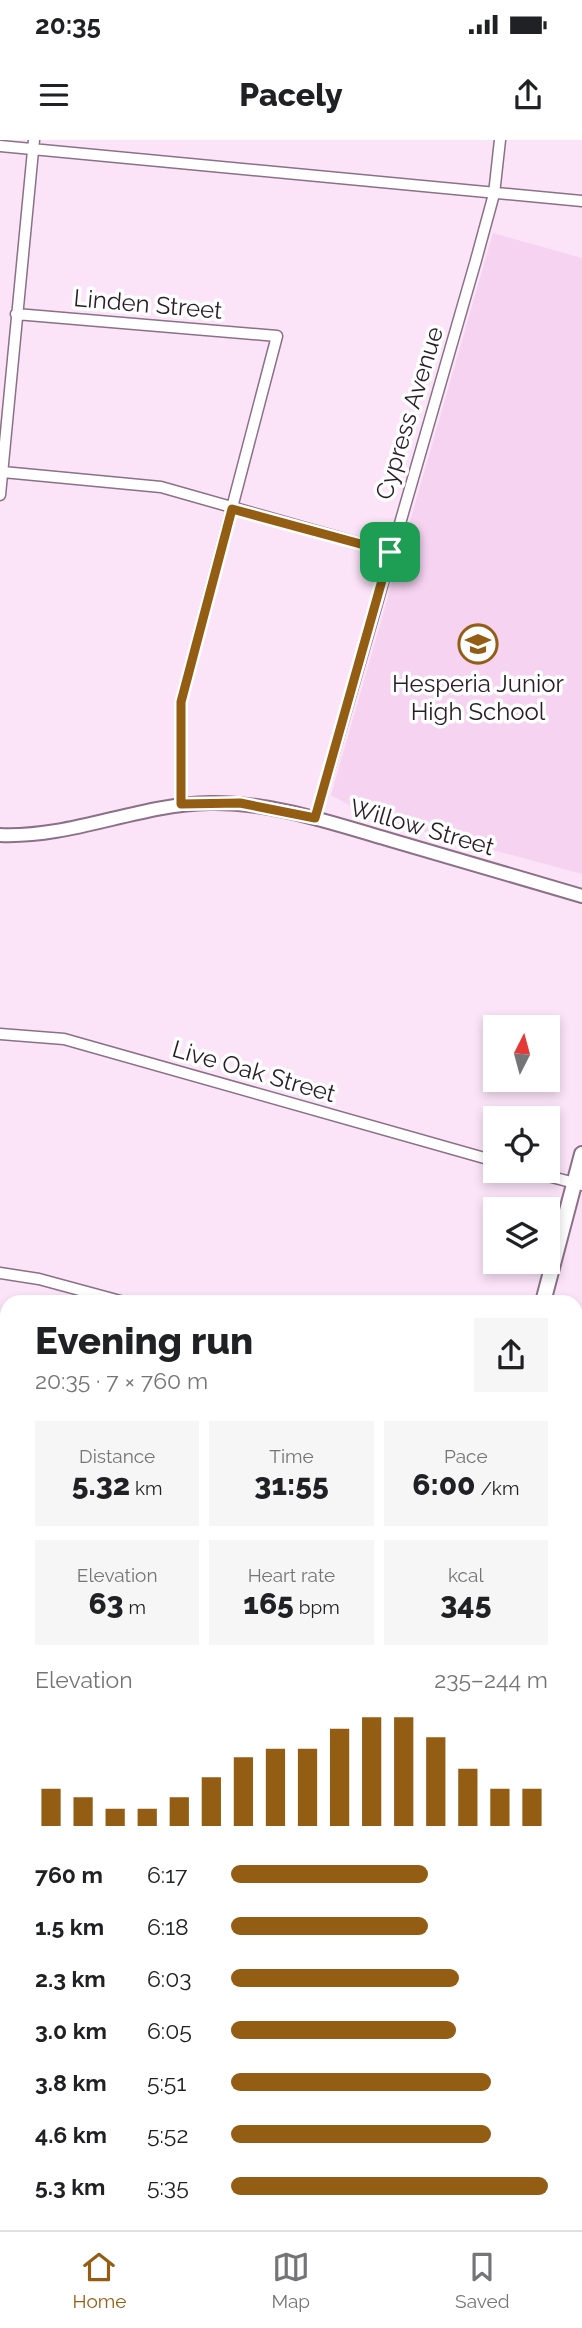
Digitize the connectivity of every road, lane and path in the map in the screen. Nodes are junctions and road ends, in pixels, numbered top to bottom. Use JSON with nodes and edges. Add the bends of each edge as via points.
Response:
{"nodes":[{"id":1,"x":500,"y":140,"type":"edge"},
{"id":2,"x":34,"y":145,"type":"edge"},
{"id":3,"x":0,"y":146,"type":"edge"},
{"id":4,"x":494,"y":194,"type":"junction"},
{"id":5,"x":582,"y":201,"type":"edge"},
{"id":6,"x":16,"y":314,"type":"junction"},
{"id":7,"x":3,"y":472,"type":"junction"},
{"id":8,"x":0,"y":495,"type":"edge"},
{"id":9,"x":232,"y":509,"type":"junction"},
{"id":10,"x":390,"y":552,"type":"junction"},
{"id":11,"x":181,"y":804,"type":"junction"},
{"id":12,"x":315,"y":818,"type":"junction"},
{"id":13,"x":0,"y":835,"type":"edge"},
{"id":14,"x":582,"y":896,"type":"edge"},
{"id":15,"x":0,"y":1034,"type":"edge"},
{"id":16,"x":582,"y":1154,"type":"edge"},
{"id":17,"x":483,"y":1158,"type":"edge"},
{"id":18,"x":560,"y":1179,"type":"edge"},
{"id":19,"x":578,"y":1184,"type":"edge"},
{"id":20,"x":0,"y":1273,"type":"edge"},
{"id":21,"x":98,"y":1295,"type":"edge"},
{"id":22,"x":545,"y":1295,"type":"edge"}],
"edges":[{"from":1,"to":4,"type":"street","name":"Cypress Avenue"},
{"from":2,"to":3,"type":"street"},
{"from":2,"to":4,"type":"street"},
{"from":2,"to":6,"type":"street"},
{"from":4,"to":5,"type":"street"},
{"from":4,"to":10,"type":"street","name":"Cypress Avenue"},
{"from":6,"to":7,"type":"street"},
{"from":6,"to":9,"type":"street","name":"Linden Street","via":[[276,336]]},
{"from":7,"to":8,"type":"street"},
{"from":7,"to":9,"type":"street","via":[[161,487]]},
{"from":9,"to":10,"type":"street"},
{"from":9,"to":11,"type":"street","via":[[181,702]]},
{"from":10,"to":12,"type":"street","name":"Cypress Avenue"},
{"from":11,"to":12,"type":"street","name":"Willow Street","via":[[240,803]]},
{"from":11,"to":13,"type":"street","name":"Willow Street","via":[[62,832]]},
{"from":12,"to":14,"type":"street","name":"Willow Street"},
{"from":15,"to":17,"type":"street","name":"Live Oak Street","via":[[64,1039]]},
{"from":16,"to":19,"type":"main road"},
{"from":18,"to":19,"type":"street"},
{"from":19,"to":22,"type":"main road"},
{"from":20,"to":21,"type":"street"}]}
